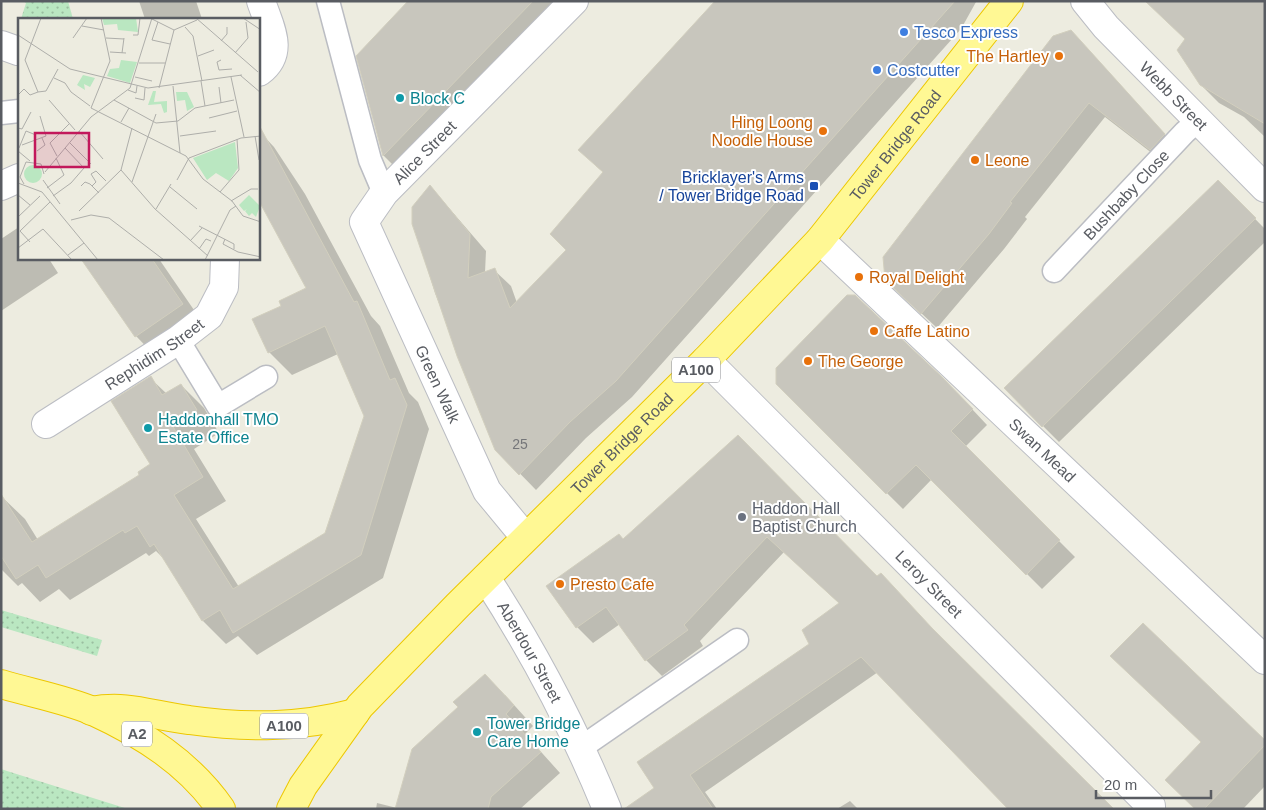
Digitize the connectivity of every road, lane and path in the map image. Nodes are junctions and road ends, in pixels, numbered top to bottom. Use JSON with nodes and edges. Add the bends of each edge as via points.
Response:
{"nodes":[{"id":1,"x":261,"y":1,"type":"edge"},
{"id":2,"x":328,"y":1,"type":"edge"},
{"id":3,"x":574,"y":1,"type":"edge"},
{"id":4,"x":1009,"y":1,"type":"edge"},
{"id":5,"x":1085,"y":1,"type":"edge"},
{"id":6,"x":1,"y":45,"type":"edge"},
{"id":7,"x":18,"y":51,"type":"edge"},
{"id":8,"x":260,"y":71,"type":"edge"},
{"id":9,"x":18,"y":111,"type":"edge"},
{"id":10,"x":1,"y":113,"type":"edge"},
{"id":11,"x":1199,"y":120,"type":"junction"},
{"id":12,"x":18,"y":178,"type":"edge"},
{"id":13,"x":1,"y":186,"type":"edge"},
{"id":14,"x":1265,"y":188,"type":"edge"},
{"id":15,"x":384,"y":193,"type":"junction"},
{"id":16,"x":364,"y":222,"type":"joint"},
{"id":17,"x":820,"y":240,"type":"junction"},
{"id":18,"x":225,"y":260,"type":"edge"},
{"id":19,"x":1054,"y":271,"type":"dead end"},
{"id":20,"x":178,"y":340,"type":"junction"},
{"id":21,"x":706,"y":360,"type":"junction"},
{"id":22,"x":266,"y":377,"type":"dead end"},
{"id":23,"x":46,"y":424,"type":"dead end"},
{"id":24,"x":525,"y":537,"type":"junction"},
{"id":25,"x":486,"y":578,"type":"junction"},
{"id":26,"x":737,"y":640,"type":"dead end"},
{"id":27,"x":1265,"y":660,"type":"edge"},
{"id":28,"x":1,"y":684,"type":"edge"},
{"id":29,"x":91,"y":710,"type":"junction"},
{"id":30,"x":355,"y":713,"type":"junction"},
{"id":31,"x":582,"y":747,"type":"junction"},
{"id":32,"x":222,"y":809,"type":"edge"},
{"id":33,"x":291,"y":809,"type":"edge"},
{"id":34,"x":607,"y":809,"type":"edge"},
{"id":35,"x":1151,"y":809,"type":"edge"}],
"edges":[{"from":1,"to":8,"type":"street","via":[[276,40],[268,65]]},
{"from":2,"to":15,"type":"lane","via":[[370,160]]},
{"from":3,"to":15,"type":"street","name":"Alice Street"},
{"from":4,"to":17,"type":"highway","name":"Tower Bridge Road","number":"A100"},
{"from":5,"to":11,"type":"street","name":"Webb Street","via":[[1106,27]]},
{"from":6,"to":7,"type":"street"},
{"from":9,"to":10,"type":"lane"},
{"from":11,"to":14,"type":"street","name":"Webb Street"},
{"from":11,"to":19,"type":"lane","name":"Bushbaby Close"},
{"from":12,"to":13,"type":"street"},
{"from":15,"to":16,"type":"street","name":"Alice Street"},
{"from":16,"to":24,"type":"street","name":"Green Walk","via":[[487,491]]},
{"from":17,"to":21,"type":"highway","name":"Tower Bridge Road","number":"A100"},
{"from":17,"to":27,"type":"street","name":"Swan Mead"},
{"from":18,"to":20,"type":"street","name":"Rephidim Street","via":[[224,287],[218,302],[209,316]]},
{"from":20,"to":22,"type":"lane","via":[[218,406]]},
{"from":20,"to":23,"type":"street","name":"Rephidim Street"},
{"from":21,"to":24,"type":"highway","name":"Tower Bridge Road","number":"A100"},
{"from":21,"to":35,"type":"street","name":"Leroy Street"},
{"from":24,"to":25,"type":"highway","name":"Tower Bridge Road","number":"A100"},
{"from":25,"to":30,"type":"highway","name":"Tower Bridge Road","number":"A100"},
{"from":25,"to":31,"type":"street","name":"Aberdour Street","via":[[542,670]]},
{"from":26,"to":31,"type":"lane"},
{"from":28,"to":29,"type":"highway","number":"A2"},
{"from":29,"to":30,"type":"highway","number":"A100","via":[[113,707],[212,723],[278,726],[314,723]]},
{"from":29,"to":32,"type":"highway","number":"A2","via":[[146,739],[180,763],[201,781]]},
{"from":30,"to":33,"type":"highway","name":"Tower Bridge Road","number":"A100","via":[[308,778]]},
{"from":31,"to":34,"type":"street","name":"Aberdour Street"}]}
